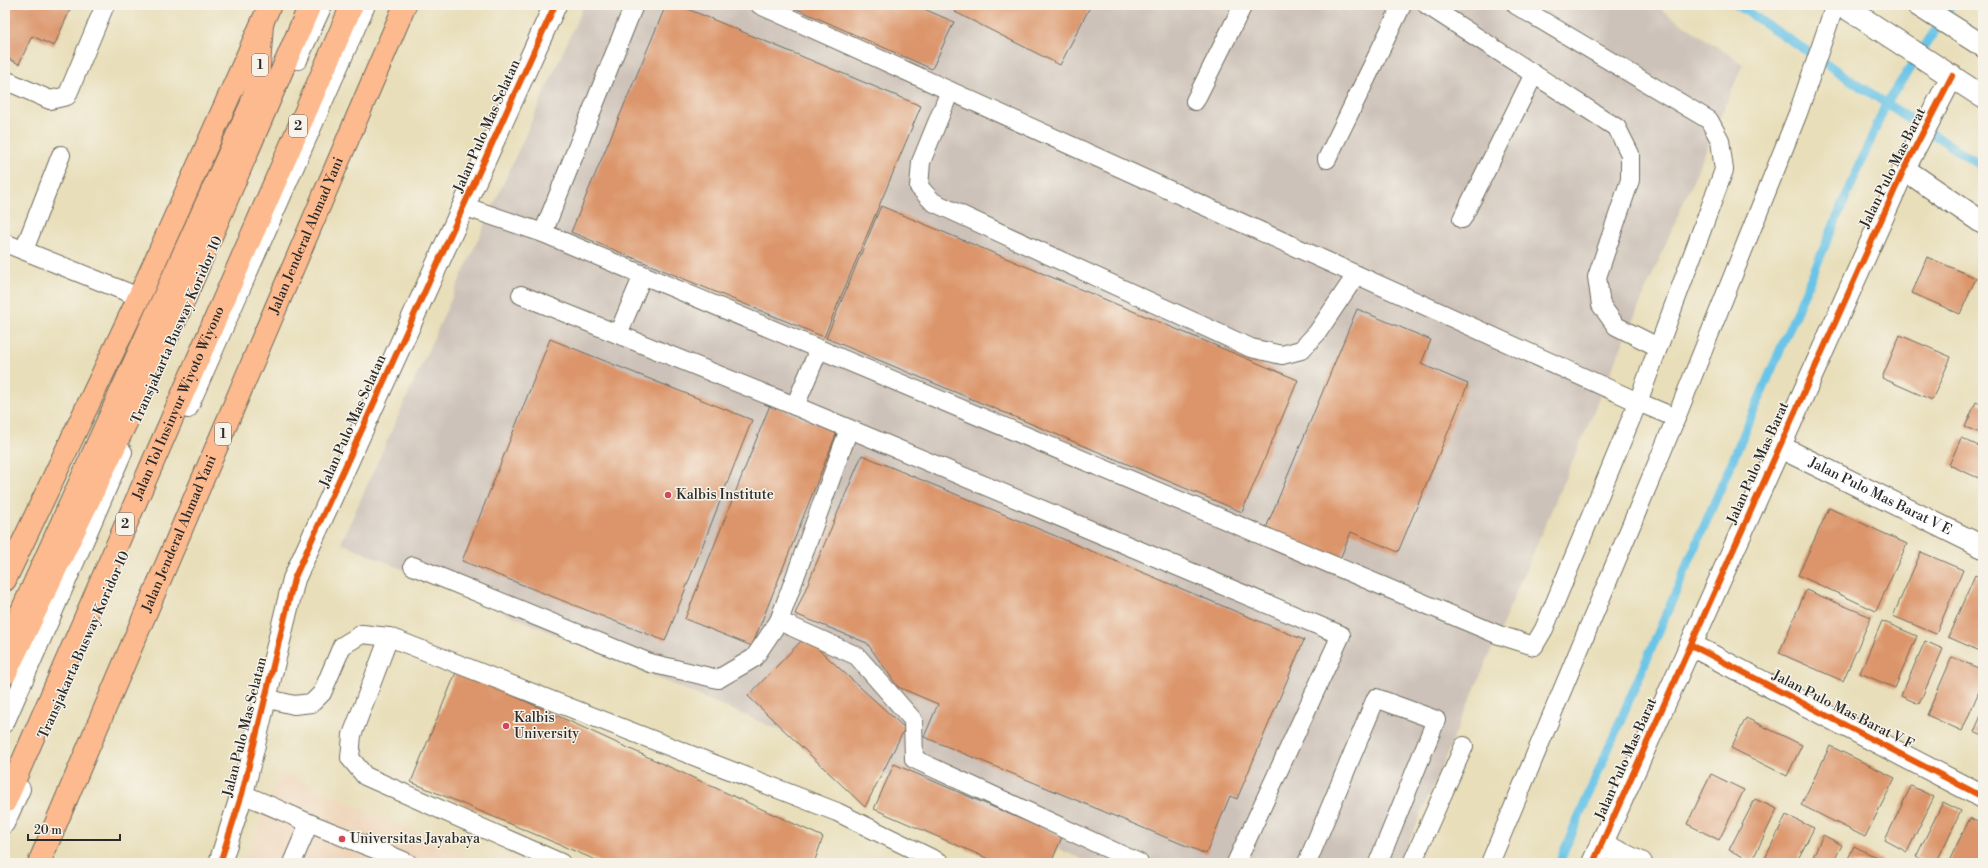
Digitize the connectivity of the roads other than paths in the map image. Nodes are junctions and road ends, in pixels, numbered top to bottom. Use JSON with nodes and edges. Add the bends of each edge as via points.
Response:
{"nodes":[{"id":1,"x":105,"y":5,"type":"edge"},
{"id":2,"x":310,"y":5,"type":"edge"},
{"id":3,"x":323,"y":5,"type":"edge"},
{"id":4,"x":352,"y":5,"type":"edge"},
{"id":5,"x":366,"y":5,"type":"edge"},
{"id":6,"x":405,"y":5,"type":"edge"},
{"id":7,"x":554,"y":5,"type":"edge"},
{"id":8,"x":634,"y":5,"type":"edge"},
{"id":9,"x":760,"y":5,"type":"edge"},
{"id":10,"x":1244,"y":5,"type":"edge"},
{"id":11,"x":1402,"y":5,"type":"edge"},
{"id":12,"x":1427,"y":5,"type":"edge"},
{"id":13,"x":1516,"y":5,"type":"edge"},
{"id":14,"x":1835,"y":5,"type":"edge"},
{"id":15,"x":1842,"y":5,"type":"edge"},
{"id":16,"x":1918,"y":5,"type":"edge"},
{"id":17,"x":266,"y":14,"type":"edge"},
{"id":18,"x":1977,"y":38,"type":"edge"},
{"id":19,"x":1534,"y":74,"type":"junction"},
{"id":20,"x":1948,"y":79,"type":"junction"},
{"id":21,"x":5,"y":80,"type":"edge"},
{"id":22,"x":950,"y":91,"type":"junction"},
{"id":23,"x":1983,"y":97,"type":"edge"},
{"id":24,"x":1195,"y":101,"type":"dead end"},
{"id":25,"x":61,"y":155,"type":"dead end"},
{"id":26,"x":1327,"y":159,"type":"dead end"},
{"id":27,"x":1904,"y":169,"type":"junction"},
{"id":28,"x":463,"y":206,"type":"junction"},
{"id":29,"x":1462,"y":219,"type":"dead end"},
{"id":30,"x":1983,"y":223,"type":"edge"},
{"id":31,"x":544,"y":233,"type":"junction"},
{"id":32,"x":5,"y":243,"type":"edge"},
{"id":33,"x":24,"y":250,"type":"junction"},
{"id":34,"x":643,"y":275,"type":"junction"},
{"id":35,"x":1356,"y":275,"type":"junction"},
{"id":36,"x":521,"y":295,"type":"dead end"},
{"id":37,"x":139,"y":298,"type":"junction"},
{"id":38,"x":618,"y":334,"type":"junction"},
{"id":39,"x":1658,"y":347,"type":"junction"},
{"id":40,"x":819,"y":349,"type":"junction"},
{"id":41,"x":1638,"y":402,"type":"junction"},
{"id":42,"x":794,"y":406,"type":"junction"},
{"id":43,"x":1676,"y":418,"type":"junction"},
{"id":44,"x":849,"y":429,"type":"junction"},
{"id":45,"x":1778,"y":446,"type":"junction"},
{"id":46,"x":1983,"y":547,"type":"edge"},
{"id":47,"x":413,"y":566,"type":"dead end"},
{"id":48,"x":5,"y":580,"type":"edge"},
{"id":49,"x":779,"y":621,"type":"junction"},
{"id":50,"x":389,"y":637,"type":"junction"},
{"id":51,"x":1691,"y":645,"type":"junction"},
{"id":52,"x":5,"y":648,"type":"edge"},
{"id":53,"x":5,"y":674,"type":"edge"},
{"id":54,"x":265,"y":698,"type":"junction"},
{"id":55,"x":5,"y":723,"type":"edge"},
{"id":56,"x":1464,"y":746,"type":"dead end"},
{"id":57,"x":242,"y":794,"type":"junction"},
{"id":58,"x":1983,"y":797,"type":"edge"},
{"id":59,"x":5,"y":802,"type":"edge"},
{"id":60,"x":309,"y":823,"type":"junction"},
{"id":61,"x":5,"y":824,"type":"edge"},
{"id":62,"x":1597,"y":853,"type":"edge"},
{"id":63,"x":374,"y":856,"type":"edge"},
{"id":64,"x":39,"y":863,"type":"edge"},
{"id":65,"x":220,"y":863,"type":"edge"},
{"id":66,"x":292,"y":863,"type":"edge"},
{"id":67,"x":408,"y":863,"type":"edge"},
{"id":68,"x":561,"y":863,"type":"edge"},
{"id":69,"x":941,"y":863,"type":"edge"},
{"id":70,"x":1139,"y":863,"type":"edge"},
{"id":71,"x":1236,"y":863,"type":"edge"},
{"id":72,"x":1307,"y":863,"type":"edge"},
{"id":73,"x":1378,"y":863,"type":"edge"},
{"id":74,"x":1412,"y":863,"type":"edge"},
{"id":75,"x":1490,"y":863,"type":"edge"},
{"id":76,"x":1640,"y":863,"type":"edge"}],
"edges":[{"from":1,"to":21,"type":"lane","via":[[66,96],[50,100]]},
{"from":2,"to":53,"type":"highway","via":[[174,323]]},
{"from":3,"to":55,"type":"lane","name":"Transjakarta Busway Koridor 10"},
{"from":4,"to":59,"type":"highway","name":"Jalan Tol Insinyur Wiyoto Wiyono","number":"2"},
{"from":5,"to":61,"type":"lane","name":"Transjakarta Busway Koridor 10"},
{"from":6,"to":64,"type":"highway","name":"Jalan Jenderal Ahmad Yani","number":"1"},
{"from":7,"to":28,"type":"street","name":"Jalan Pulo Mas Selatan"},
{"from":8,"to":31,"type":"lane"},
{"from":9,"to":22,"type":"lane"},
{"from":10,"to":24,"type":"lane"},
{"from":11,"to":26,"type":"lane"},
{"from":12,"to":19,"type":"lane"},
{"from":13,"to":39,"type":"lane","via":[[1709,120],[1720,140],[1724,170]]},
{"from":14,"to":43,"type":"lane","via":[[1807,90]]},
{"from":15,"to":20,"type":"street"},
{"from":16,"to":18,"type":"street"},
{"from":17,"to":37,"type":"highway","number":"1"},
{"from":17,"to":52,"type":"highway","number":"1","via":[[258,81],[251,105]]},
{"from":19,"to":29,"type":"lane"},
{"from":19,"to":39,"type":"lane","via":[[1617,128],[1630,154],[1630,180],[1597,277],[1601,305],[1616,326]]},
{"from":20,"to":23,"type":"street"},
{"from":20,"to":27,"type":"street","name":"Jalan Pulo Mas Barat"},
{"from":22,"to":35,"type":"lane"},
{"from":22,"to":35,"type":"lane","via":[[921,162],[919,187],[933,202],[1251,348],[1282,355],[1301,350],[1317,333]]},
{"from":25,"to":33,"type":"lane"},
{"from":27,"to":30,"type":"street"},
{"from":27,"to":45,"type":"street","name":"Jalan Pulo Mas Barat"},
{"from":28,"to":31,"type":"lane"},
{"from":28,"to":54,"type":"street","name":"Jalan Pulo Mas Selatan","via":[[294,579]]},
{"from":31,"to":34,"type":"lane"},
{"from":32,"to":33,"type":"lane"},
{"from":33,"to":37,"type":"lane"},
{"from":34,"to":38,"type":"lane"},
{"from":34,"to":40,"type":"lane"},
{"from":35,"to":41,"type":"lane"},
{"from":36,"to":38,"type":"lane"},
{"from":37,"to":48,"type":"highway","number":"1"},
{"from":38,"to":42,"type":"lane"},
{"from":39,"to":41,"type":"lane"},
{"from":40,"to":41,"type":"lane","via":[[1492,632],[1534,646],[1544,629]]},
{"from":40,"to":42,"type":"lane"},
{"from":41,"to":43,"type":"lane"},
{"from":42,"to":44,"type":"lane"},
{"from":43,"to":75,"type":"lane"},
{"from":44,"to":49,"type":"lane"},
{"from":44,"to":71,"type":"lane","via":[[1341,635]]},
{"from":45,"to":46,"type":"street","name":"Jalan Pulo Mas Barat V E"},
{"from":45,"to":51,"type":"street","name":"Jalan Pulo Mas Barat"},
{"from":47,"to":49,"type":"lane","via":[[650,663],[718,679],[754,658]]},
{"from":49,"to":70,"type":"lane","via":[[857,656],[913,720],[914,759]]},
{"from":50,"to":54,"type":"lane","via":[[362,634],[342,646],[322,693],[312,703],[294,705]]},
{"from":50,"to":68,"type":"lane","via":[[352,735],[350,758],[365,776]]},
{"from":50,"to":69,"type":"lane","via":[[837,812]]},
{"from":51,"to":58,"type":"street","name":"Jalan Pulo Mas Barat V F"},
{"from":51,"to":62,"type":"street","name":"Jalan Pulo Mas Barat"},
{"from":54,"to":57,"type":"street","name":"Jalan Pulo Mas Selatan"},
{"from":56,"to":74,"type":"lane"},
{"from":57,"to":60,"type":"lane","via":[[268,803]]},
{"from":57,"to":65,"type":"street","name":"Jalan Pulo Mas Selatan"},
{"from":60,"to":63,"type":"lane"},
{"from":60,"to":66,"type":"lane"},
{"from":62,"to":76,"type":"street"},
{"from":63,"to":67,"type":"lane"},
{"from":72,"to":73,"type":"lane","via":[[1376,698],[1436,720]]}]}
